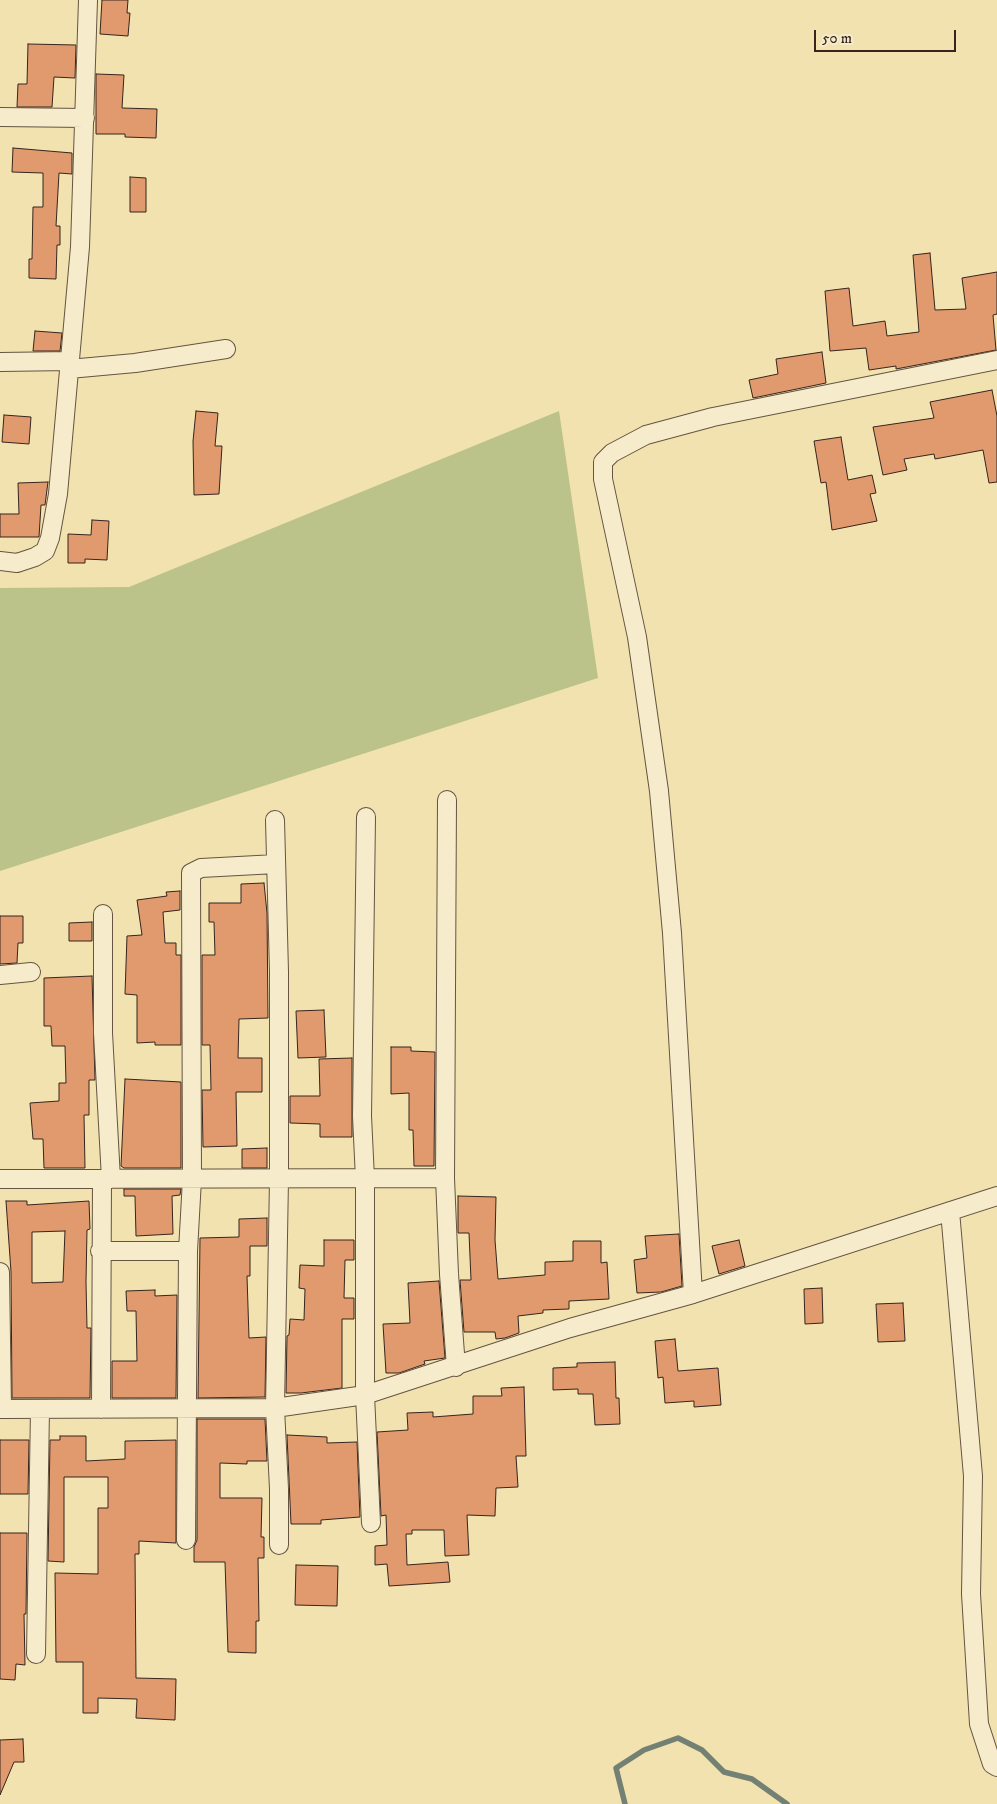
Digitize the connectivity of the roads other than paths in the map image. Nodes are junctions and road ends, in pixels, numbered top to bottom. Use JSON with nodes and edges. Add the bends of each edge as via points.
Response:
{"nodes":[{"id":1,"x":88,"y":0,"type":"edge"},
{"id":2,"x":0,"y":117,"type":"edge"},
{"id":3,"x":85,"y":118,"type":"junction"},
{"id":4,"x":226,"y":349,"type":"dead end"},
{"id":5,"x":997,"y":360,"type":"edge"},
{"id":6,"x":0,"y":362,"type":"edge"},
{"id":7,"x":70,"y":365,"type":"junction"},
{"id":8,"x":0,"y":561,"type":"edge"},
{"id":9,"x":447,"y":800,"type":"dead end"},
{"id":10,"x":366,"y":817,"type":"dead end"},
{"id":11,"x":275,"y":820,"type":"dead end"},
{"id":12,"x":276,"y":864,"type":"junction"},
{"id":13,"x":103,"y":914,"type":"dead end"},
{"id":14,"x":32,"y":972,"type":"dead end"},
{"id":15,"x":0,"y":975,"type":"edge"},
{"id":16,"x":445,"y":1178,"type":"junction"},
{"id":17,"x":0,"y":1179,"type":"edge"},
{"id":18,"x":106,"y":1179,"type":"junction"},
{"id":19,"x":192,"y":1179,"type":"junction"},
{"id":20,"x":279,"y":1179,"type":"junction"},
{"id":21,"x":365,"y":1179,"type":"junction"},
{"id":22,"x":997,"y":1196,"type":"edge"},
{"id":23,"x":950,"y":1211,"type":"junction"},
{"id":24,"x":100,"y":1251,"type":"junction"},
{"id":25,"x":188,"y":1251,"type":"junction"},
{"id":26,"x":0,"y":1272,"type":"edge"},
{"id":27,"x":693,"y":1294,"type":"junction"},
{"id":28,"x":456,"y":1367,"type":"junction"},
{"id":29,"x":365,"y":1395,"type":"junction"},
{"id":30,"x":187,"y":1407,"type":"junction"},
{"id":31,"x":275,"y":1408,"type":"junction"},
{"id":32,"x":1,"y":1409,"type":"edge"},
{"id":33,"x":40,"y":1409,"type":"junction"},
{"id":34,"x":100,"y":1409,"type":"junction"},
{"id":35,"x":371,"y":1523,"type":"dead end"},
{"id":36,"x":186,"y":1540,"type":"dead end"},
{"id":37,"x":279,"y":1545,"type":"dead end"},
{"id":38,"x":36,"y":1654,"type":"dead end"},
{"id":39,"x":997,"y":1767,"type":"edge"}],
"edges":[{"from":1,"to":3,"type":"street"},
{"from":2,"to":3,"type":"street"},
{"from":3,"to":7,"type":"street","via":[[80,247]]},
{"from":4,"to":7,"type":"street","via":[[135,363]]},
{"from":5,"to":27,"type":"street","via":[[713,417],[646,435],[612,453],[603,462],[603,479],[637,637],[659,792],[672,933]]},
{"from":6,"to":7,"type":"street"},
{"from":7,"to":8,"type":"street","via":[[58,494],[48,545],[35,558]]},
{"from":9,"to":16,"type":"street"},
{"from":10,"to":21,"type":"street","via":[[362,1116]]},
{"from":11,"to":12,"type":"street"},
{"from":12,"to":19,"type":"street","via":[[201,868],[191,873]]},
{"from":12,"to":20,"type":"street"},
{"from":13,"to":18,"type":"street"},
{"from":14,"to":15,"type":"street"},
{"from":16,"to":21,"type":"street"},
{"from":16,"to":28,"type":"street"},
{"from":17,"to":18,"type":"street"},
{"from":18,"to":19,"type":"street"},
{"from":18,"to":24,"type":"street"},
{"from":19,"to":20,"type":"street"},
{"from":19,"to":25,"type":"street"},
{"from":20,"to":21,"type":"street"},
{"from":20,"to":31,"type":"street"},
{"from":21,"to":29,"type":"street"},
{"from":22,"to":23,"type":"street"},
{"from":23,"to":27,"type":"street"},
{"from":23,"to":39,"type":"street","via":[[973,1476],[971,1594],[980,1724],[992,1764]]},
{"from":24,"to":25,"type":"street"},
{"from":24,"to":34,"type":"street"},
{"from":25,"to":30,"type":"street"},
{"from":26,"to":32,"type":"street"},
{"from":27,"to":28,"type":"street","via":[[570,1328]]},
{"from":28,"to":29,"type":"street"},
{"from":29,"to":31,"type":"street"},
{"from":29,"to":35,"type":"street"},
{"from":30,"to":31,"type":"street"},
{"from":30,"to":34,"type":"street"},
{"from":30,"to":36,"type":"street"},
{"from":31,"to":37,"type":"street"},
{"from":32,"to":33,"type":"street"},
{"from":33,"to":34,"type":"street"},
{"from":33,"to":38,"type":"street"}]}
